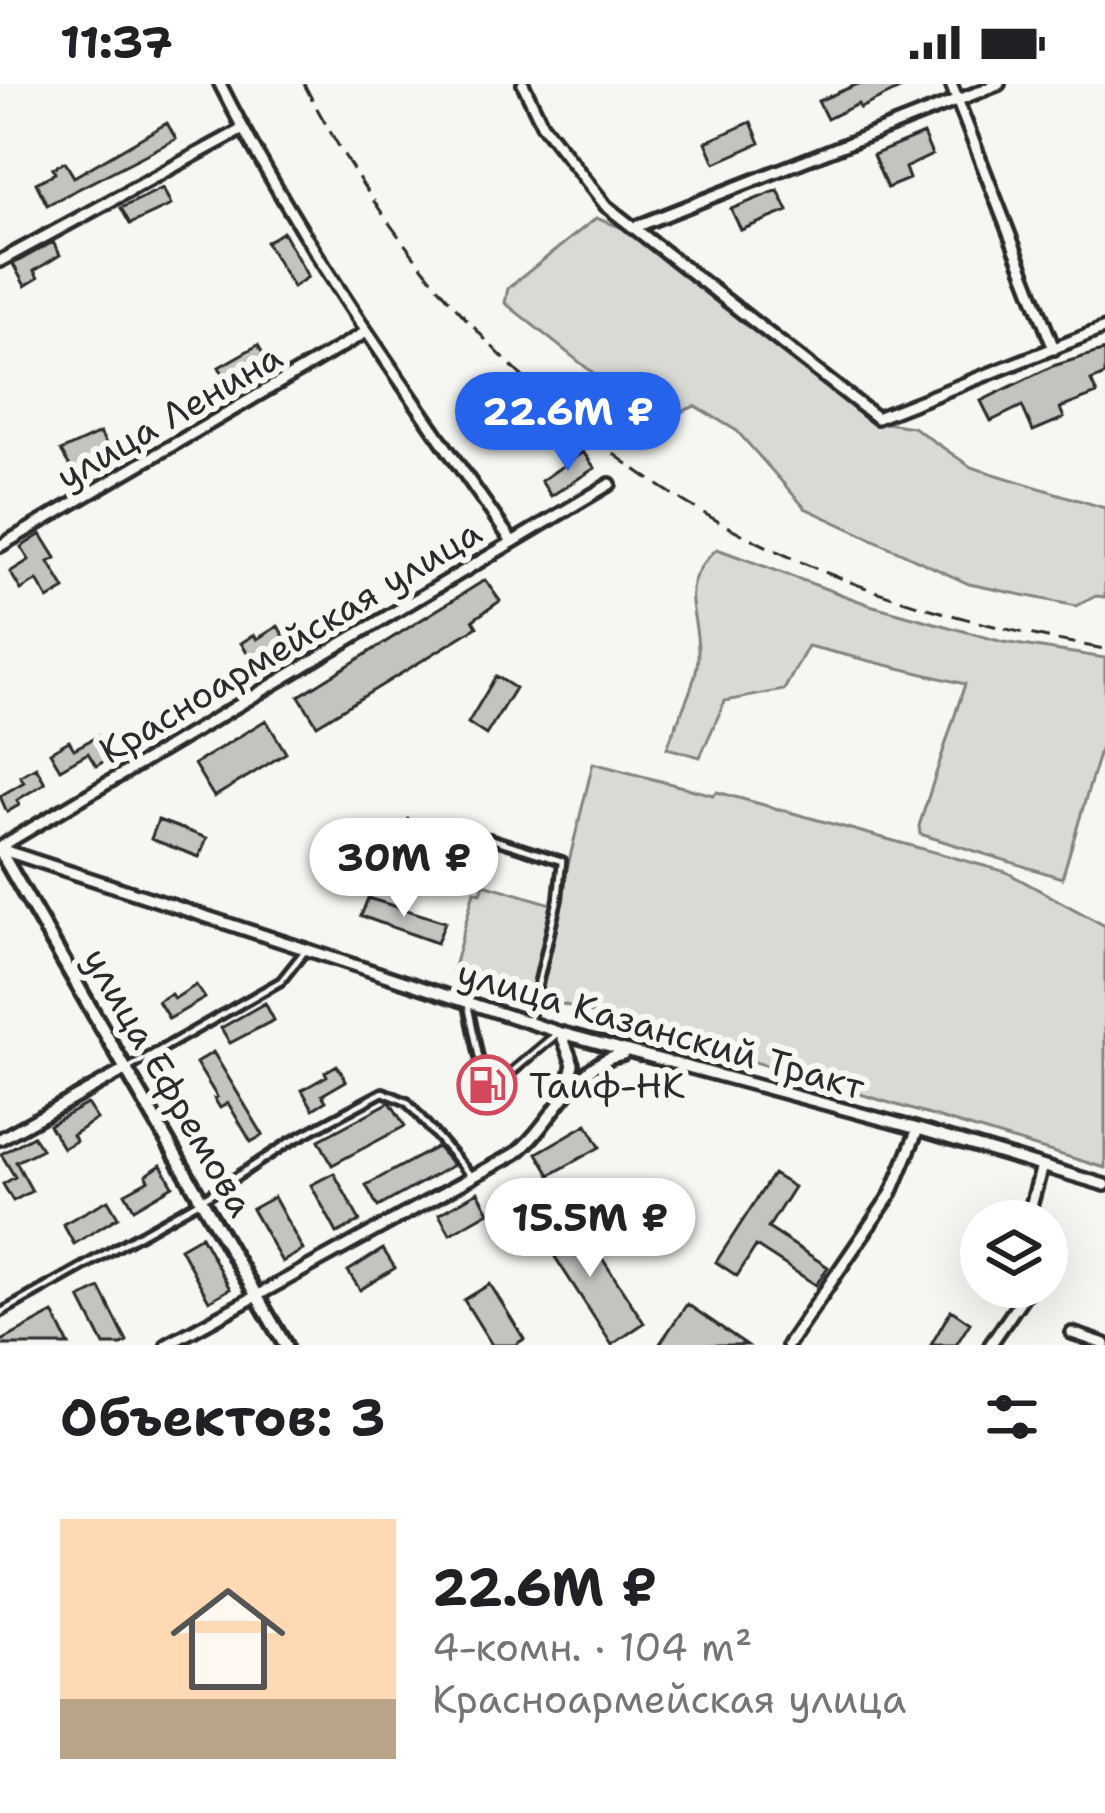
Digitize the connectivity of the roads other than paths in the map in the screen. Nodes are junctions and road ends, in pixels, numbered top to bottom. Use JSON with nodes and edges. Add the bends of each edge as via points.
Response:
{"nodes":[{"id":1,"x":220,"y":84,"type":"edge"},
{"id":2,"x":523,"y":84,"type":"edge"},
{"id":3,"x":951,"y":84,"type":"edge"},
{"id":4,"x":999,"y":84,"type":"edge"},
{"id":5,"x":957,"y":100,"type":"junction"},
{"id":6,"x":243,"y":129,"type":"junction"},
{"id":7,"x":635,"y":227,"type":"junction"},
{"id":8,"x":0,"y":261,"type":"edge"},
{"id":9,"x":1105,"y":328,"type":"edge"},
{"id":10,"x":366,"y":332,"type":"junction"},
{"id":11,"x":1054,"y":349,"type":"junction"},
{"id":12,"x":610,"y":484,"type":"dead end"},
{"id":13,"x":511,"y":540,"type":"junction"},
{"id":14,"x":0,"y":546,"type":"edge"},
{"id":15,"x":489,"y":838,"type":"dead end"},
{"id":16,"x":0,"y":849,"type":"edge"},
{"id":17,"x":306,"y":951,"type":"junction"},
{"id":18,"x":468,"y":1004,"type":"junction"},
{"id":19,"x":530,"y":1023,"type":"junction"},
{"id":20,"x":558,"y":1032,"type":"junction"},
{"id":21,"x":629,"y":1053,"type":"junction"},
{"id":22,"x":127,"y":1069,"type":"junction"},
{"id":23,"x":562,"y":1103,"type":"junction"},
{"id":24,"x":918,"y":1129,"type":"junction"},
{"id":25,"x":0,"y":1139,"type":"edge"},
{"id":26,"x":1042,"y":1166,"type":"junction"},
{"id":27,"x":472,"y":1178,"type":"junction"},
{"id":28,"x":1105,"y":1185,"type":"edge"},
{"id":29,"x":203,"y":1199,"type":"junction"},
{"id":30,"x":1033,"y":1200,"type":"edge"},
{"id":31,"x":258,"y":1296,"type":"junction"},
{"id":32,"x":1016,"y":1308,"type":"edge"},
{"id":33,"x":0,"y":1313,"type":"edge"},
{"id":34,"x":1072,"y":1333,"type":"dead end"},
{"id":35,"x":1105,"y":1344,"type":"edge"},
{"id":36,"x":167,"y":1345,"type":"edge"},
{"id":37,"x":285,"y":1345,"type":"edge"},
{"id":38,"x":788,"y":1345,"type":"edge"},
{"id":39,"x":990,"y":1345,"type":"edge"}],
"edges":[{"from":1,"to":6,"type":"street"},
{"from":2,"to":7,"type":"street","via":[[562,152]]},
{"from":3,"to":5,"type":"street"},
{"from":4,"to":5,"type":"street"},
{"from":5,"to":7,"type":"street"},
{"from":5,"to":11,"type":"street"},
{"from":6,"to":8,"type":"street"},
{"from":6,"to":10,"type":"street"},
{"from":7,"to":11,"type":"street","via":[[877,418]]},
{"from":9,"to":11,"type":"street"},
{"from":10,"to":13,"type":"street"},
{"from":10,"to":14,"type":"street","name":"улица Ленина"},
{"from":12,"to":13,"type":"street","name":"Красноармейская улица"},
{"from":13,"to":16,"type":"street","name":"Красноармейская улица"},
{"from":15,"to":19,"type":"lane","via":[[562,861]]},
{"from":16,"to":17,"type":"street","name":"улица Казанский Тракт"},
{"from":16,"to":22,"type":"street","name":"улица Ефремова"},
{"from":17,"to":18,"type":"street","name":"улица Казанский Тракт"},
{"from":17,"to":22,"type":"lane","via":[[281,981]]},
{"from":18,"to":19,"type":"street","name":"улица Казанский Тракт"},
{"from":18,"to":20,"type":"lane","via":[[481,1067],[507,1076]]},
{"from":19,"to":20,"type":"street","name":"улица Казанский Тракт"},
{"from":20,"to":21,"type":"street","name":"улица Казанский Тракт"},
{"from":20,"to":23,"type":"street","via":[[573,1064]]},
{"from":21,"to":23,"type":"street","via":[[599,1061]]},
{"from":21,"to":24,"type":"street","name":"улица Казанский Тракт"},
{"from":22,"to":25,"type":"street"},
{"from":22,"to":29,"type":"street","name":"улица Ефремова"},
{"from":23,"to":27,"type":"street","via":[[531,1141]]},
{"from":24,"to":26,"type":"street","name":"улица Казанский Тракт"},
{"from":24,"to":38,"type":"street","via":[[890,1194]]},
{"from":26,"to":28,"type":"street","name":"улица Казанский Тракт"},
{"from":26,"to":30,"type":"street"},
{"from":27,"to":29,"type":"lane","via":[[407,1102],[382,1092]]},
{"from":27,"to":31,"type":"street"},
{"from":29,"to":31,"type":"street","name":"улица Ефремова"},
{"from":29,"to":33,"type":"lane"},
{"from":31,"to":36,"type":"street"},
{"from":31,"to":37,"type":"street","name":"улица Ефремова"},
{"from":32,"to":39,"type":"street"},
{"from":34,"to":35,"type":"street"}]}
